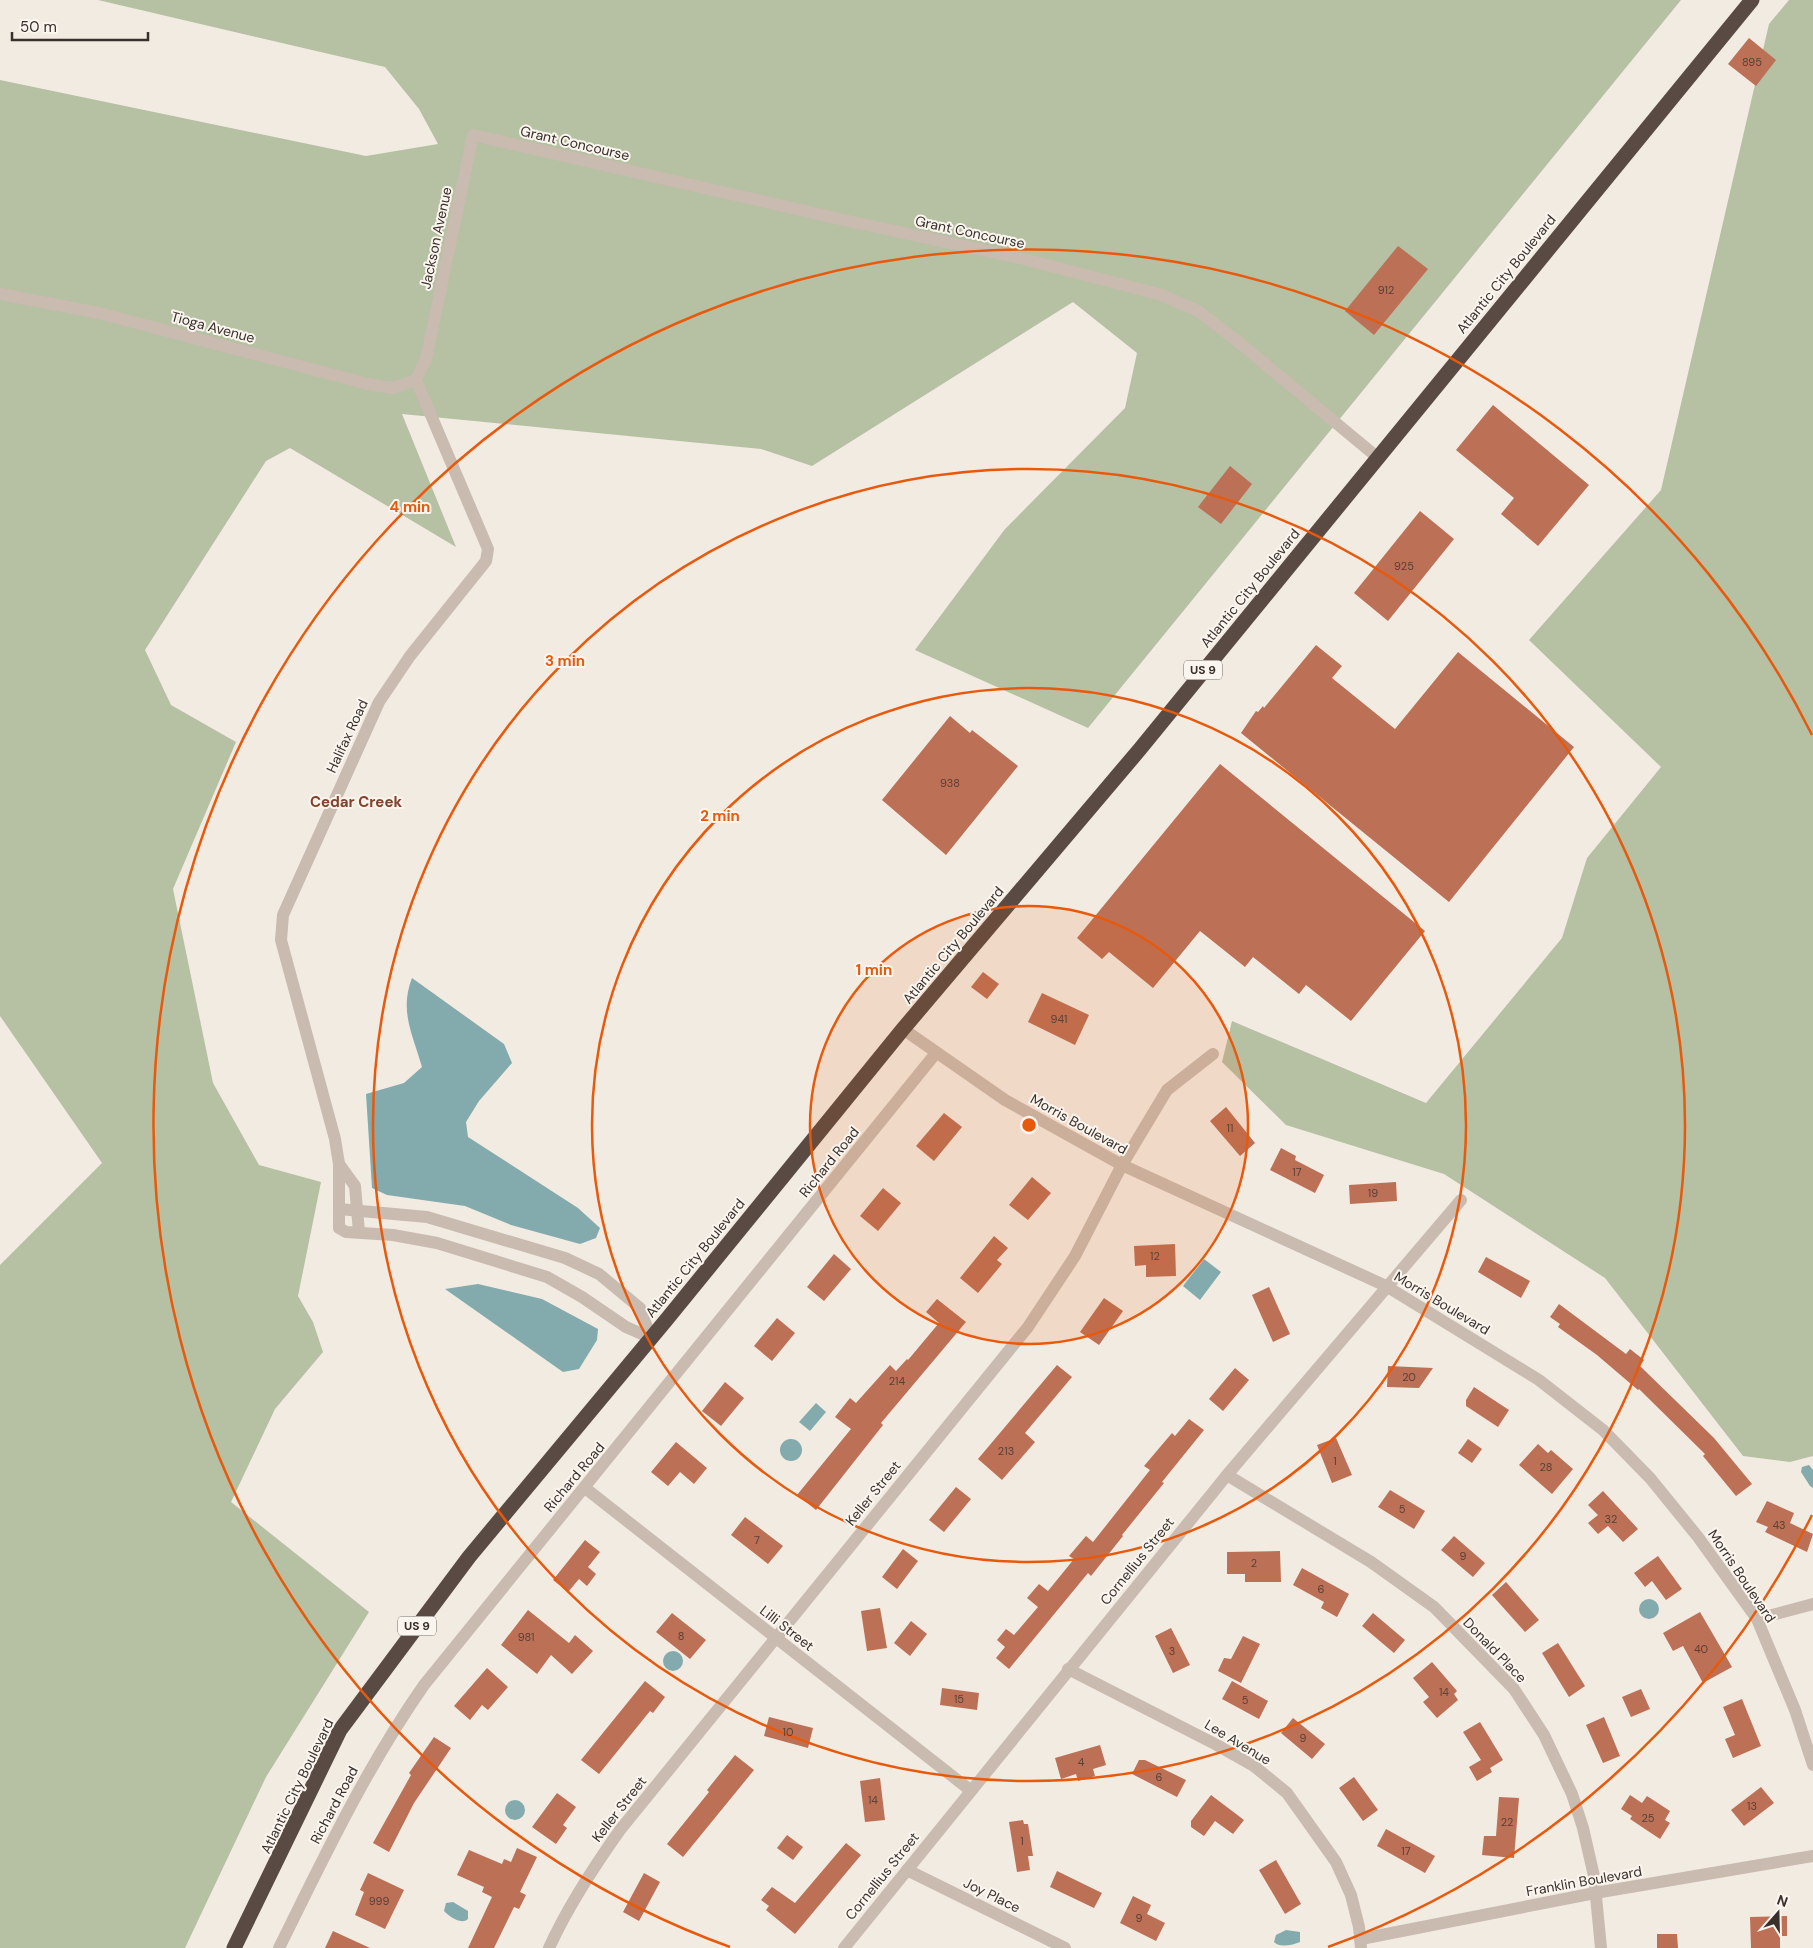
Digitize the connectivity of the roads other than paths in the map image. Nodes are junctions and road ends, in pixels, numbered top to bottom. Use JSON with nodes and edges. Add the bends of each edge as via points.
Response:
{"nodes":[{"id":1,"x":1752,"y":0,"type":"edge"},
{"id":2,"x":506,"y":143,"type":"joint"},
{"id":3,"x":0,"y":294,"type":"edge"},
{"id":4,"x":416,"y":380,"type":"junction"},
{"id":5,"x":1377,"y":458,"type":"junction"},
{"id":6,"x":903,"y":1029,"type":"junction"},
{"id":7,"x":936,"y":1053,"type":"junction"},
{"id":8,"x":1212,"y":1054,"type":"dead end"},
{"id":9,"x":339,"y":1164,"type":"junction"},
{"id":10,"x":1122,"y":1165,"type":"junction"},
{"id":11,"x":1461,"y":1200,"type":"dead end"},
{"id":12,"x":339,"y":1209,"type":"junction"},
{"id":13,"x":358,"y":1210,"type":"junction"},
{"id":14,"x":359,"y":1232,"type":"junction"},
{"id":15,"x":1386,"y":1286,"type":"junction"},
{"id":16,"x":651,"y":1338,"type":"junction"},
{"id":17,"x":1227,"y":1475,"type":"junction"},
{"id":18,"x":585,"y":1488,"type":"junction"},
{"id":19,"x":1813,"y":1604,"type":"edge"},
{"id":20,"x":1757,"y":1619,"type":"junction"},
{"id":21,"x":775,"y":1637,"type":"junction"},
{"id":22,"x":1068,"y":1670,"type":"junction"},
{"id":23,"x":1813,"y":1765,"type":"edge"},
{"id":24,"x":970,"y":1790,"type":"junction"},
{"id":25,"x":1813,"y":1856,"type":"edge"},
{"id":26,"x":907,"y":1870,"type":"junction"},
{"id":27,"x":1595,"y":1893,"type":"junction"},
{"id":28,"x":1362,"y":1943,"type":"edge"},
{"id":29,"x":234,"y":1948,"type":"edge"},
{"id":30,"x":279,"y":1948,"type":"edge"},
{"id":31,"x":549,"y":1948,"type":"edge"},
{"id":32,"x":844,"y":1948,"type":"edge"},
{"id":33,"x":1065,"y":1948,"type":"edge"},
{"id":34,"x":1602,"y":1948,"type":"edge"}],
"edges":[{"from":1,"to":5,"type":"highway","name":"Atlantic City Boulevard","number":"US 9"},
{"from":2,"to":4,"type":"street","name":"Jackson Avenue","via":[[473,135],[426,359]]},
{"from":2,"to":5,"type":"street","name":"Grant Concourse","via":[[1020,258],[1162,295],[1198,311]]},
{"from":3,"to":4,"type":"street","name":"Tioga Avenue","via":[[99,313],[368,384],[393,388]]},
{"from":4,"to":9,"type":"street","name":"Halifax Road","via":[[488,550],[486,561],[410,656],[379,702],[283,915],[282,940]]},
{"from":5,"to":6,"type":"highway","name":"Atlantic City Boulevard","number":"US 9","via":[[1140,748]]},
{"from":6,"to":7,"type":"street","name":"Morris Boulevard"},
{"from":6,"to":16,"type":"highway","name":"Atlantic City Boulevard","number":"US 9"},
{"from":7,"to":10,"type":"street","name":"Morris Boulevard","via":[[1005,1100]]},
{"from":7,"to":18,"type":"street","name":"Richard Road"},
{"from":8,"to":10,"type":"street","name":"Keller Street","via":[[1167,1090]]},
{"from":9,"to":12,"type":"street","name":"Halifax Road"},
{"from":9,"to":13,"type":"street","name":"Halifax Road","via":[[355,1186]]},
{"from":10,"to":15,"type":"street","name":"Morris Boulevard"},
{"from":10,"to":21,"type":"street","name":"Keller Street","via":[[1075,1256],[1028,1327]]},
{"from":11,"to":15,"type":"street","name":"Cornellius Street"},
{"from":12,"to":13,"type":"street"},
{"from":12,"to":14,"type":"street","name":"Halifax Road","via":[[339,1228],[346,1232]]},
{"from":13,"to":14,"type":"street","name":"Halifax Road"},
{"from":13,"to":16,"type":"street","via":[[427,1217],[586,1267],[640,1308]]},
{"from":14,"to":16,"type":"street","via":[[437,1243],[547,1277],[626,1328]]},
{"from":15,"to":17,"type":"street","name":"Cornellius Street"},
{"from":15,"to":20,"type":"street","name":"Morris Boulevard","via":[[1540,1380],[1603,1430],[1662,1492]]},
{"from":16,"to":29,"type":"highway","name":"Atlantic City Boulevard","number":"US 9","via":[[469,1557],[340,1730]]},
{"from":17,"to":22,"type":"street","name":"Cornellius Street"},
{"from":17,"to":27,"type":"street","name":"Donald Place","via":[[1371,1562],[1434,1607],[1514,1689],[1544,1734],[1572,1794],[1594,1876]]},
{"from":18,"to":21,"type":"street","name":"Lilli Street"},
{"from":18,"to":30,"type":"street","name":"Richard Road","via":[[424,1685],[390,1732],[352,1800]]},
{"from":19,"to":20,"type":"street"},
{"from":20,"to":23,"type":"street","name":"Morris Boulevard","via":[[1795,1710]]},
{"from":21,"to":24,"type":"street","name":"Lilli Street"},
{"from":21,"to":31,"type":"street","name":"Keller Street","via":[[620,1830],[587,1877]]},
{"from":22,"to":24,"type":"street","name":"Cornellius Street"},
{"from":22,"to":28,"type":"street","name":"Lee Avenue","via":[[1215,1744],[1254,1766],[1287,1793],[1336,1862],[1351,1895]]},
{"from":24,"to":26,"type":"street","name":"Cornellius Street"},
{"from":25,"to":27,"type":"street","name":"Franklin Boulevard"},
{"from":26,"to":32,"type":"street","name":"Cornellius Street"},
{"from":26,"to":33,"type":"street","name":"Joy Place"},
{"from":27,"to":28,"type":"street","name":"Franklin Boulevard"},
{"from":27,"to":34,"type":"street","name":"Donald Place"}]}
